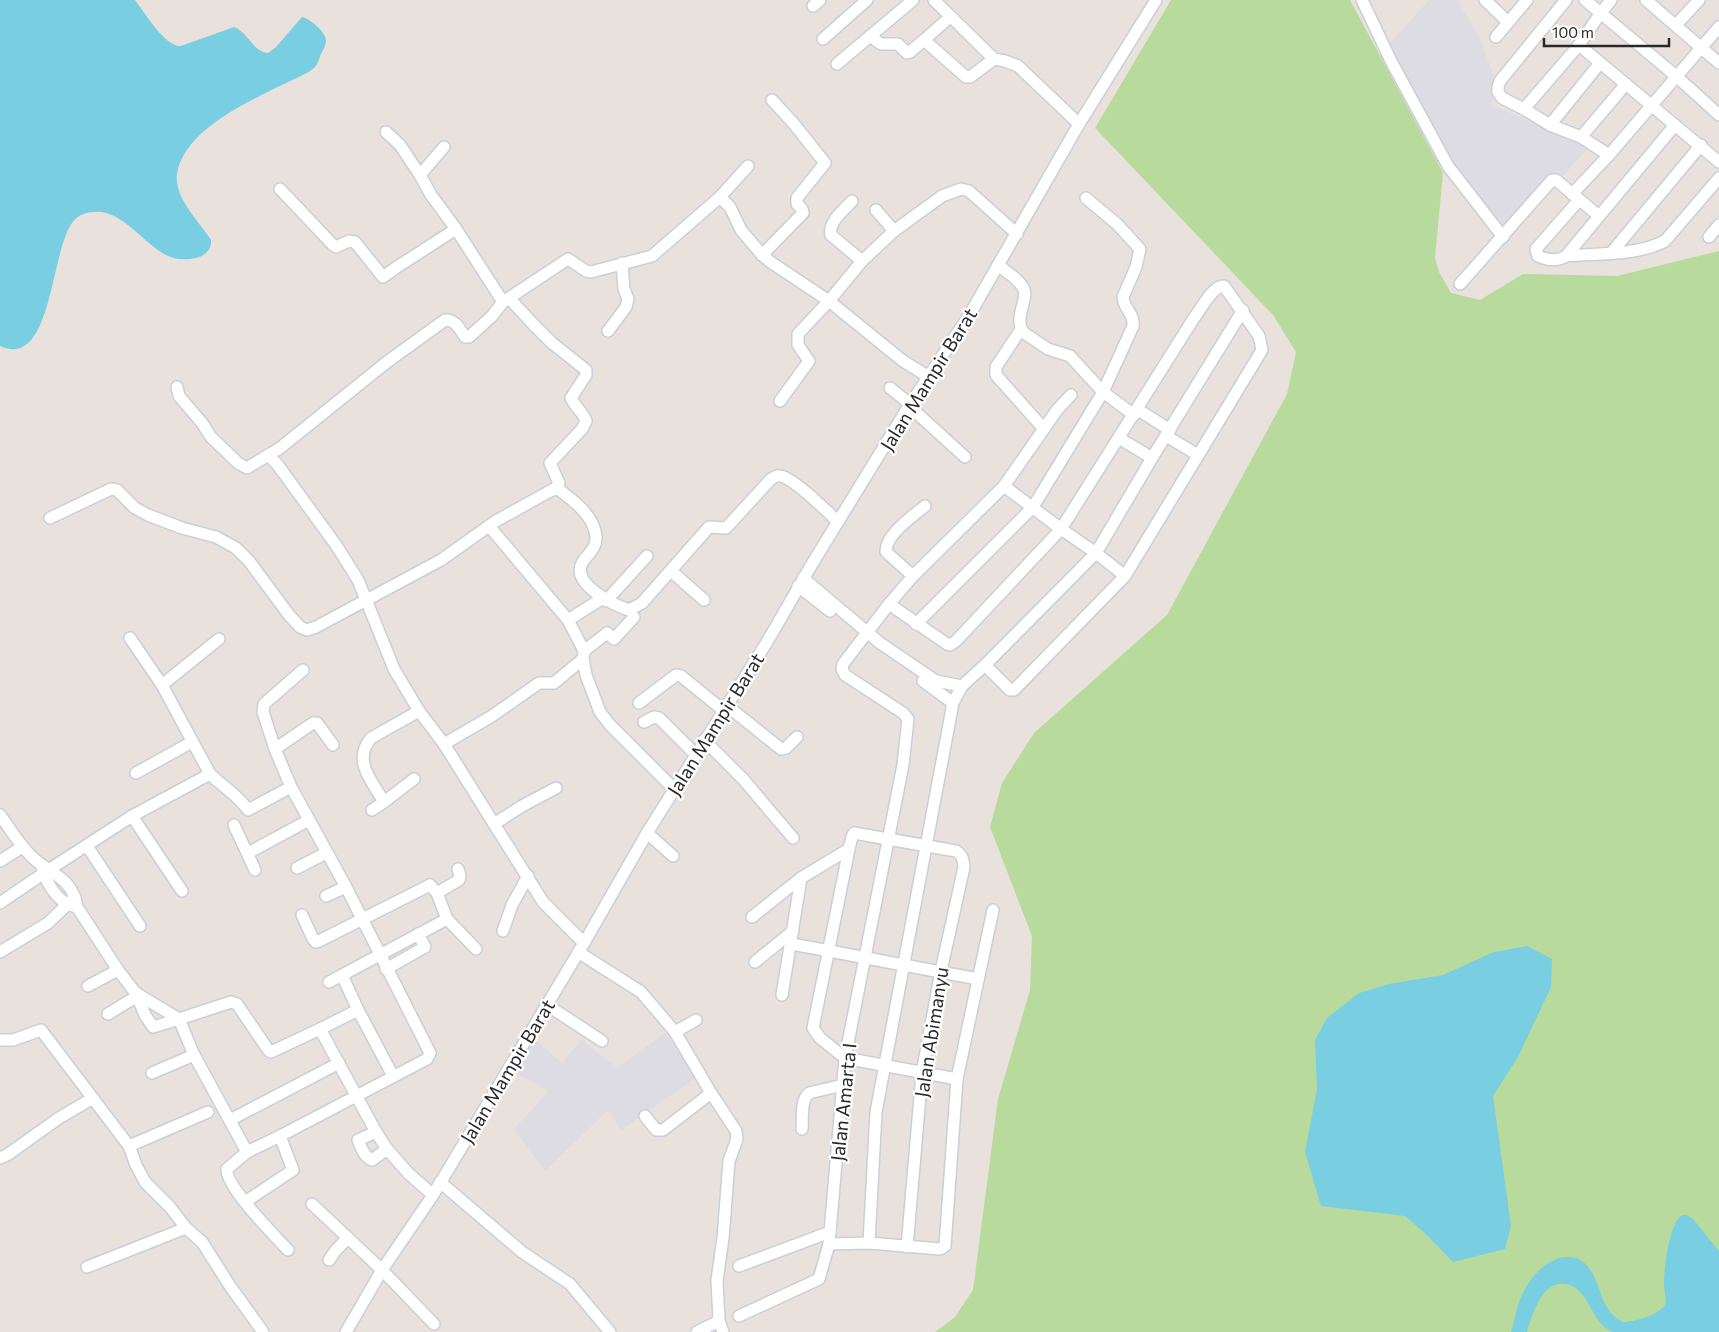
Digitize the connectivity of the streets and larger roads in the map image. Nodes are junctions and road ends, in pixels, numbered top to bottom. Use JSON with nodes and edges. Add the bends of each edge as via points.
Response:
{"nodes":[{"id":1,"x":867,"y":0,"type":"edge"},
{"id":2,"x":913,"y":0,"type":"edge"},
{"id":3,"x":934,"y":0,"type":"edge"},
{"id":4,"x":1156,"y":0,"type":"edge"},
{"id":5,"x":1362,"y":0,"type":"edge"},
{"id":6,"x":1485,"y":0,"type":"edge"},
{"id":7,"x":1528,"y":0,"type":"edge"},
{"id":8,"x":1566,"y":0,"type":"edge"},
{"id":9,"x":1585,"y":0,"type":"edge"},
{"id":10,"x":1611,"y":0,"type":"edge"},
{"id":11,"x":1699,"y":0,"type":"edge"},
{"id":12,"x":1650,"y":1,"type":"edge"},
{"id":13,"x":1600,"y":14,"type":"junction"},
{"id":14,"x":950,"y":18,"type":"junction"},
{"id":15,"x":1508,"y":22,"type":"junction"},
{"id":16,"x":1676,"y":25,"type":"junction"},
{"id":17,"x":1719,"y":27,"type":"edge"},
{"id":18,"x":870,"y":36,"type":"junction"},
{"id":19,"x":1496,"y":37,"type":"dead end"},
{"id":20,"x":823,"y":39,"type":"dead end"},
{"id":21,"x":924,"y":40,"type":"junction"},
{"id":22,"x":1579,"y":45,"type":"junction"},
{"id":23,"x":1702,"y":48,"type":"junction"},
{"id":24,"x":994,"y":59,"type":"junction"},
{"id":25,"x":1719,"y":62,"type":"edge"},
{"id":26,"x":1600,"y":63,"type":"junction"},
{"id":27,"x":837,"y":64,"type":"dead end"},
{"id":28,"x":1676,"y":76,"type":"junction"},
{"id":29,"x":1626,"y":84,"type":"junction"},
{"id":30,"x":772,"y":100,"type":"dead end"},
{"id":31,"x":1652,"y":106,"type":"junction"},
{"id":32,"x":1524,"y":109,"type":"junction"},
{"id":33,"x":1719,"y":115,"type":"edge"},
{"id":34,"x":1082,"y":120,"type":"junction"},
{"id":35,"x":1550,"y":125,"type":"junction"},
{"id":36,"x":1675,"y":125,"type":"junction"},
{"id":37,"x":386,"y":132,"type":"dead end"},
{"id":38,"x":1581,"y":137,"type":"junction"},
{"id":39,"x":1701,"y":145,"type":"junction"},
{"id":40,"x":444,"y":147,"type":"dead end"},
{"id":41,"x":1608,"y":155,"type":"junction"},
{"id":42,"x":1719,"y":162,"type":"edge"},
{"id":43,"x":748,"y":166,"type":"dead end"},
{"id":44,"x":420,"y":176,"type":"junction"},
{"id":45,"x":1719,"y":178,"type":"edge"},
{"id":46,"x":280,"y":189,"type":"dead end"},
{"id":47,"x":720,"y":197,"type":"junction"},
{"id":48,"x":1576,"y":197,"type":"junction"},
{"id":49,"x":1086,"y":198,"type":"dead end"},
{"id":50,"x":852,"y":201,"type":"dead end"},
{"id":51,"x":876,"y":210,"type":"dead end"},
{"id":52,"x":1599,"y":216,"type":"junction"},
{"id":53,"x":1719,"y":225,"type":"edge"},
{"id":54,"x":456,"y":229,"type":"junction"},
{"id":55,"x":894,"y":231,"type":"junction"},
{"id":56,"x":1017,"y":234,"type":"junction"},
{"id":57,"x":1503,"y":236,"type":"junction"},
{"id":58,"x":1709,"y":237,"type":"dead end"},
{"id":59,"x":1612,"y":252,"type":"junction"},
{"id":60,"x":762,"y":255,"type":"junction"},
{"id":61,"x":1566,"y":256,"type":"junction"},
{"id":62,"x":862,"y":261,"type":"junction"},
{"id":63,"x":622,"y":263,"type":"junction"},
{"id":64,"x":998,"y":264,"type":"junction"},
{"id":65,"x":1460,"y":284,"type":"dead end"},
{"id":66,"x":506,"y":300,"type":"junction"},
{"id":67,"x":829,"y":301,"type":"junction"},
{"id":68,"x":1243,"y":310,"type":"junction"},
{"id":69,"x":1021,"y":329,"type":"junction"},
{"id":70,"x":608,"y":331,"type":"dead end"},
{"id":71,"x":930,"y":377,"type":"junction"},
{"id":72,"x":177,"y":387,"type":"dead end"},
{"id":73,"x":890,"y":388,"type":"dead end"},
{"id":74,"x":1103,"y":392,"type":"junction"},
{"id":75,"x":1071,"y":395,"type":"dead end"},
{"id":76,"x":780,"y":401,"type":"dead end"},
{"id":77,"x":910,"y":405,"type":"junction"},
{"id":78,"x":1136,"y":412,"type":"junction"},
{"id":79,"x":1044,"y":429,"type":"junction"},
{"id":80,"x":1168,"y":433,"type":"junction"},
{"id":81,"x":1119,"y":438,"type":"junction"},
{"id":82,"x":268,"y":455,"type":"junction"},
{"id":83,"x":1198,"y":455,"type":"junction"},
{"id":84,"x":965,"y":457,"type":"dead end"},
{"id":85,"x":1152,"y":458,"type":"junction"},
{"id":86,"x":1004,"y":486,"type":"junction"},
{"id":87,"x":555,"y":489,"type":"junction"},
{"id":88,"x":925,"y":506,"type":"dead end"},
{"id":89,"x":1033,"y":507,"type":"junction"},
{"id":90,"x":50,"y":518,"type":"dead end"},
{"id":91,"x":838,"y":522,"type":"junction"},
{"id":92,"x":489,"y":526,"type":"junction"},
{"id":93,"x":1061,"y":529,"type":"junction"},
{"id":94,"x":1096,"y":552,"type":"junction"},
{"id":95,"x":647,"y":556,"type":"dead end"},
{"id":96,"x":671,"y":571,"type":"junction"},
{"id":97,"x":913,"y":576,"type":"junction"},
{"id":98,"x":1125,"y":576,"type":"junction"},
{"id":99,"x":801,"y":582,"type":"junction"},
{"id":100,"x":367,"y":599,"type":"junction"},
{"id":101,"x":605,"y":600,"type":"junction"},
{"id":102,"x":704,"y":600,"type":"dead end"},
{"id":103,"x":889,"y":604,"type":"junction"},
{"id":104,"x":634,"y":617,"type":"dead end"},
{"id":105,"x":568,"y":620,"type":"junction"},
{"id":106,"x":916,"y":624,"type":"junction"},
{"id":107,"x":864,"y":637,"type":"junction"},
{"id":108,"x":130,"y":638,"type":"dead end"},
{"id":109,"x":219,"y":639,"type":"dead end"},
{"id":110,"x":584,"y":655,"type":"junction"},
{"id":111,"x":985,"y":665,"type":"junction"},
{"id":112,"x":303,"y":670,"type":"dead end"},
{"id":113,"x":162,"y":685,"type":"junction"},
{"id":114,"x":935,"y":685,"type":"junction"},
{"id":115,"x":962,"y":686,"type":"junction"},
{"id":116,"x":639,"y":703,"type":"dead end"},
{"id":117,"x":954,"y":703,"type":"junction"},
{"id":118,"x":725,"y":707,"type":"junction"},
{"id":119,"x":419,"y":711,"type":"junction"},
{"id":120,"x":644,"y":722,"type":"dead end"},
{"id":121,"x":797,"y":737,"type":"dead end"},
{"id":122,"x":704,"y":740,"type":"junction"},
{"id":123,"x":192,"y":742,"type":"junction"},
{"id":124,"x":444,"y":744,"type":"junction"},
{"id":125,"x":333,"y":745,"type":"dead end"},
{"id":126,"x":275,"y":748,"type":"junction"},
{"id":127,"x":695,"y":754,"type":"junction"},
{"id":128,"x":136,"y":773,"type":"dead end"},
{"id":129,"x":210,"y":774,"type":"junction"},
{"id":130,"x":414,"y":779,"type":"dead end"},
{"id":131,"x":291,"y":787,"type":"junction"},
{"id":132,"x":556,"y":788,"type":"dead end"},
{"id":133,"x":674,"y":789,"type":"junction"},
{"id":134,"x":384,"y":802,"type":"junction"},
{"id":135,"x":372,"y":810,"type":"dead end"},
{"id":136,"x":0,"y":816,"type":"edge"},
{"id":137,"x":132,"y":816,"type":"junction"},
{"id":138,"x":309,"y":820,"type":"junction"},
{"id":139,"x":494,"y":824,"type":"junction"},
{"id":140,"x":234,"y":825,"type":"dead end"},
{"id":141,"x":647,"y":833,"type":"junction"},
{"id":142,"x":793,"y":838,"type":"dead end"},
{"id":143,"x":888,"y":838,"type":"junction"},
{"id":144,"x":928,"y":845,"type":"junction"},
{"id":145,"x":87,"y":846,"type":"junction"},
{"id":146,"x":22,"y":847,"type":"junction"},
{"id":147,"x":849,"y":849,"type":"junction"},
{"id":148,"x":248,"y":853,"type":"junction"},
{"id":149,"x":326,"y":853,"type":"junction"},
{"id":150,"x":673,"y":856,"type":"dead end"},
{"id":151,"x":0,"y":860,"type":"edge"},
{"id":152,"x":297,"y":868,"type":"dead end"},
{"id":153,"x":458,"y":868,"type":"dead end"},
{"id":154,"x":45,"y":869,"type":"junction"},
{"id":155,"x":255,"y":870,"type":"dead end"},
{"id":156,"x":528,"y":876,"type":"junction"},
{"id":157,"x":801,"y":878,"type":"junction"},
{"id":158,"x":346,"y":887,"type":"junction"},
{"id":159,"x":182,"y":892,"type":"dead end"},
{"id":160,"x":437,"y":892,"type":"junction"},
{"id":161,"x":326,"y":896,"type":"dead end"},
{"id":162,"x":0,"y":903,"type":"edge"},
{"id":163,"x":73,"y":903,"type":"junction"},
{"id":164,"x":993,"y":910,"type":"dead end"},
{"id":165,"x":302,"y":915,"type":"dead end"},
{"id":166,"x":752,"y":917,"type":"dead end"},
{"id":167,"x":447,"y":919,"type":"junction"},
{"id":168,"x":362,"y":920,"type":"junction"},
{"id":169,"x":140,"y":926,"type":"dead end"},
{"id":170,"x":503,"y":931,"type":"dead end"},
{"id":171,"x":793,"y":931,"type":"junction"},
{"id":172,"x":418,"y":934,"type":"junction"},
{"id":173,"x":792,"y":944,"type":"junction"},
{"id":174,"x":581,"y":948,"type":"junction"},
{"id":175,"x":476,"y":949,"type":"dead end"},
{"id":176,"x":829,"y":950,"type":"junction"},
{"id":177,"x":0,"y":952,"type":"edge"},
{"id":178,"x":379,"y":955,"type":"junction"},
{"id":179,"x":866,"y":958,"type":"junction"},
{"id":180,"x":755,"y":962,"type":"dead end"},
{"id":181,"x":904,"y":964,"type":"junction"},
{"id":182,"x":386,"y":969,"type":"junction"},
{"id":183,"x":118,"y":970,"type":"junction"},
{"id":184,"x":941,"y":971,"type":"junction"},
{"id":185,"x":342,"y":975,"type":"junction"},
{"id":186,"x":978,"y":979,"type":"junction"},
{"id":187,"x":329,"y":982,"type":"dead end"},
{"id":188,"x":88,"y":986,"type":"dead end"},
{"id":189,"x":138,"y":995,"type":"junction"},
{"id":190,"x":782,"y":995,"type":"dead end"},
{"id":191,"x":547,"y":1004,"type":"junction"},
{"id":192,"x":358,"y":1010,"type":"junction"},
{"id":193,"x":108,"y":1014,"type":"dead end"},
{"id":194,"x":179,"y":1019,"type":"junction"},
{"id":195,"x":696,"y":1020,"type":"dead end"},
{"id":196,"x":320,"y":1029,"type":"junction"},
{"id":197,"x":675,"y":1032,"type":"junction"},
{"id":198,"x":0,"y":1040,"type":"edge"},
{"id":199,"x":602,"y":1041,"type":"dead end"},
{"id":200,"x":194,"y":1055,"type":"junction"},
{"id":201,"x":845,"y":1058,"type":"junction"},
{"id":202,"x":339,"y":1063,"type":"junction"},
{"id":203,"x":884,"y":1066,"type":"junction"},
{"id":204,"x":152,"y":1073,"type":"dead end"},
{"id":205,"x":922,"y":1073,"type":"junction"},
{"id":206,"x":393,"y":1076,"type":"junction"},
{"id":207,"x":957,"y":1079,"type":"junction"},
{"id":208,"x":843,"y":1085,"type":"junction"},
{"id":209,"x":711,"y":1093,"type":"junction"},
{"id":210,"x":356,"y":1095,"type":"junction"},
{"id":211,"x":93,"y":1098,"type":"junction"},
{"id":212,"x":208,"y":1112,"type":"dead end"},
{"id":213,"x":645,"y":1116,"type":"dead end"},
{"id":214,"x":230,"y":1120,"type":"junction"},
{"id":215,"x":802,"y":1129,"type":"dead end"},
{"id":216,"x":376,"y":1132,"type":"junction"},
{"id":217,"x":280,"y":1136,"type":"junction"},
{"id":218,"x":129,"y":1146,"type":"junction"},
{"id":219,"x":387,"y":1149,"type":"junction"},
{"id":220,"x":247,"y":1152,"type":"junction"},
{"id":221,"x":0,"y":1158,"type":"edge"},
{"id":222,"x":440,"y":1182,"type":"junction"},
{"id":223,"x":433,"y":1195,"type":"junction"},
{"id":224,"x":245,"y":1202,"type":"junction"},
{"id":225,"x":312,"y":1204,"type":"dead end"},
{"id":226,"x":186,"y":1228,"type":"junction"},
{"id":227,"x":348,"y":1238,"type":"junction"},
{"id":228,"x":830,"y":1238,"type":"junction"},
{"id":229,"x":870,"y":1243,"type":"junction"},
{"id":230,"x":907,"y":1247,"type":"junction"},
{"id":231,"x":288,"y":1250,"type":"dead end"},
{"id":232,"x":328,"y":1260,"type":"dead end"},
{"id":233,"x":739,"y":1266,"type":"dead end"},
{"id":234,"x":88,"y":1267,"type":"dead end"},
{"id":235,"x":382,"y":1270,"type":"junction"},
{"id":236,"x":739,"y":1316,"type":"dead end"},
{"id":237,"x":434,"y":1324,"type":"dead end"},
{"id":238,"x":721,"y":1327,"type":"edge"},
{"id":239,"x":263,"y":1332,"type":"edge"},
{"id":240,"x":346,"y":1332,"type":"edge"},
{"id":241,"x":610,"y":1332,"type":"edge"},
{"id":242,"x":698,"y":1332,"type":"edge"}],
"edges":[{"from":1,"to":20,"type":"street"},
{"from":2,"to":18,"type":"street"},
{"from":3,"to":14,"type":"street"},
{"from":4,"to":34,"type":"street","name":"Jalan Mampir Barat"},
{"from":5,"to":57,"type":"street","via":[[1448,166]]},
{"from":6,"to":15,"type":"street"},
{"from":7,"to":15,"type":"street"},
{"from":8,"to":32,"type":"street","via":[[1500,81],[1498,92],[1502,98]]},
{"from":9,"to":13,"type":"street"},
{"from":10,"to":13,"type":"street"},
{"from":11,"to":16,"type":"street"},
{"from":12,"to":16,"type":"street"},
{"from":13,"to":22,"type":"street"},
{"from":13,"to":28,"type":"street"},
{"from":14,"to":21,"type":"street"},
{"from":14,"to":24,"type":"street"},
{"from":15,"to":19,"type":"street"},
{"from":16,"to":23,"type":"street"},
{"from":17,"to":23,"type":"street"},
{"from":18,"to":21,"type":"street","via":[[881,44],[898,44],[907,53]]},
{"from":18,"to":27,"type":"street"},
{"from":21,"to":24,"type":"street","via":[[966,77]]},
{"from":22,"to":26,"type":"street"},
{"from":22,"to":32,"type":"street"},
{"from":23,"to":25,"type":"street"},
{"from":23,"to":28,"type":"street"},
{"from":24,"to":34,"type":"street","via":[[1018,66]]},
{"from":26,"to":29,"type":"street"},
{"from":26,"to":35,"type":"street"},
{"from":28,"to":31,"type":"street"},
{"from":28,"to":33,"type":"street"},
{"from":29,"to":31,"type":"street"},
{"from":29,"to":38,"type":"street"},
{"from":30,"to":60,"type":"street","via":[[825,163],[797,198],[803,213]]},
{"from":31,"to":36,"type":"street"},
{"from":31,"to":41,"type":"street"},
{"from":32,"to":35,"type":"street"},
{"from":34,"to":56,"type":"street","name":"Jalan Mampir Barat"},
{"from":35,"to":38,"type":"street"},
{"from":36,"to":39,"type":"street"},
{"from":36,"to":52,"type":"street"},
{"from":37,"to":44,"type":"street","via":[[400,145]]},
{"from":38,"to":41,"type":"street"},
{"from":39,"to":42,"type":"street"},
{"from":39,"to":59,"type":"street"},
{"from":40,"to":44,"type":"street"},
{"from":41,"to":48,"type":"street"},
{"from":43,"to":47,"type":"street"},
{"from":44,"to":54,"type":"street"},
{"from":45,"to":59,"type":"street","via":[[1665,241],[1642,250]]},
{"from":46,"to":54,"type":"street","via":[[336,247],[355,242],[383,277]]},
{"from":47,"to":60,"type":"street"},
{"from":47,"to":63,"type":"street","via":[[652,256]]},
{"from":48,"to":52,"type":"street"},
{"from":48,"to":57,"type":"street","via":[[1552,180]]},
{"from":48,"to":61,"type":"street","via":[[1536,249],[1538,256],[1546,259]]},
{"from":49,"to":74,"type":"street","via":[[1140,249],[1136,268],[1122,297],[1133,317],[1133,326]]},
{"from":50,"to":62,"type":"street","via":[[830,230],[831,236]]},
{"from":51,"to":55,"type":"street"},
{"from":52,"to":61,"type":"street"},
{"from":53,"to":58,"type":"street"},
{"from":54,"to":66,"type":"street"},
{"from":55,"to":56,"type":"street","via":[[942,196],[961,189],[969,192]]},
{"from":55,"to":62,"type":"street"},
{"from":56,"to":64,"type":"street","name":"Jalan Mampir Barat"},
{"from":57,"to":65,"type":"street"},
{"from":59,"to":61,"type":"street"},
{"from":60,"to":67,"type":"street"},
{"from":62,"to":67,"type":"street"},
{"from":63,"to":66,"type":"street","via":[[591,272],[568,259]]},
{"from":63,"to":70,"type":"street","via":[[628,299],[626,307]]},
{"from":64,"to":69,"type":"street","via":[[1020,283],[1025,292]]},
{"from":64,"to":71,"type":"street","name":"Jalan Mampir Barat"},
{"from":66,"to":82,"type":"street","via":[[469,337],[465,337],[455,322],[445,320]]},
{"from":66,"to":87,"type":"street","via":[[586,370],[572,398],[586,421],[550,463],[559,483]]},
{"from":67,"to":71,"type":"street","via":[[903,361]]},
{"from":67,"to":76,"type":"street","via":[[798,334],[798,345],[808,361]]},
{"from":68,"to":78,"type":"street","via":[[1224,286],[1215,289]]},
{"from":68,"to":80,"type":"street"},
{"from":68,"to":83,"type":"street","via":[[1259,336],[1262,350]]},
{"from":69,"to":74,"type":"street","via":[[1048,349],[1070,356]]},
{"from":69,"to":79,"type":"street","via":[[996,367],[996,375]]},
{"from":71,"to":77,"type":"street","name":"Jalan Mampir Barat"},
{"from":72,"to":82,"type":"street","via":[[179,396],[211,437],[242,467],[247,468]]},
{"from":73,"to":77,"type":"street"},
{"from":74,"to":78,"type":"street"},
{"from":74,"to":89,"type":"street"},
{"from":75,"to":79,"type":"street"},
{"from":77,"to":84,"type":"street"},
{"from":77,"to":91,"type":"street","name":"Jalan Mampir Barat"},
{"from":78,"to":80,"type":"street"},
{"from":78,"to":81,"type":"street"},
{"from":79,"to":86,"type":"street"},
{"from":80,"to":83,"type":"street"},
{"from":80,"to":85,"type":"street"},
{"from":81,"to":85,"type":"street"},
{"from":81,"to":93,"type":"street"},
{"from":82,"to":100,"type":"street","via":[[336,545]]},
{"from":83,"to":98,"type":"street"},
{"from":85,"to":94,"type":"street"},
{"from":86,"to":89,"type":"street"},
{"from":86,"to":97,"type":"street"},
{"from":87,"to":92,"type":"street"},
{"from":87,"to":101,"type":"street","via":[[575,502],[593,526],[596,538],[592,552],[580,570],[581,578]]},
{"from":88,"to":97,"type":"street","via":[[900,528],[886,546],[886,552]]},
{"from":89,"to":93,"type":"street"},
{"from":89,"to":106,"type":"street"},
{"from":90,"to":100,"type":"street","via":[[111,489],[117,490],[135,508],[148,515],[216,537],[236,548],[289,615],[307,630]]},
{"from":91,"to":96,"type":"street","via":[[796,485],[776,476],[726,528],[709,527]]},
{"from":91,"to":99,"type":"street","name":"Jalan Mampir Barat"},
{"from":92,"to":100,"type":"street","via":[[441,560]]},
{"from":92,"to":105,"type":"street"},
{"from":93,"to":94,"type":"street"},
{"from":93,"to":106,"type":"street","via":[[953,644],[947,644]]},
{"from":94,"to":98,"type":"street"},
{"from":94,"to":111,"type":"street"},
{"from":95,"to":101,"type":"street"},
{"from":96,"to":101,"type":"street","via":[[634,608],[629,610]]},
{"from":96,"to":102,"type":"street"},
{"from":97,"to":103,"type":"street"},
{"from":98,"to":111,"type":"street","via":[[1014,690],[1010,690]]},
{"from":99,"to":107,"type":"street"},
{"from":99,"to":118,"type":"street","name":"Jalan Mampir Barat"},
{"from":100,"to":119,"type":"street","via":[[394,669]]},
{"from":101,"to":105,"type":"street"},
{"from":103,"to":106,"type":"street"},
{"from":103,"to":107,"type":"street"},
{"from":104,"to":110,"type":"street","via":[[614,639],[607,633]]},
{"from":105,"to":110,"type":"street"},
{"from":107,"to":114,"type":"street"},
{"from":107,"to":143,"type":"street","name":"Jalan Amarta I","via":[[843,664],[845,675],[908,719],[903,765]]},
{"from":108,"to":113,"type":"street"},
{"from":109,"to":113,"type":"street"},
{"from":110,"to":124,"type":"street","via":[[554,683],[539,683]]},
{"from":110,"to":133,"type":"street","via":[[586,674],[600,712]]},
{"from":111,"to":115,"type":"street"},
{"from":112,"to":126,"type":"street","via":[[264,704],[263,712]]},
{"from":113,"to":123,"type":"street"},
{"from":114,"to":115,"type":"street"},
{"from":114,"to":117,"type":"street"},
{"from":115,"to":117,"type":"street"},
{"from":116,"to":118,"type":"street","via":[[676,675]]},
{"from":117,"to":144,"type":"street"},
{"from":118,"to":121,"type":"street","via":[[781,749]]},
{"from":118,"to":122,"type":"street","name":"Jalan Mampir Barat"},
{"from":119,"to":124,"type":"street"},
{"from":119,"to":134,"type":"street","via":[[371,738],[362,754],[363,765]]},
{"from":120,"to":127,"type":"street","via":[[658,718]]},
{"from":122,"to":127,"type":"street","name":"Jalan Mampir Barat"},
{"from":122,"to":142,"type":"street","via":[[743,779]]},
{"from":123,"to":128,"type":"street"},
{"from":123,"to":129,"type":"street"},
{"from":124,"to":139,"type":"street"},
{"from":125,"to":126,"type":"street","via":[[317,723],[313,723]]},
{"from":126,"to":131,"type":"street"},
{"from":127,"to":133,"type":"street","name":"Jalan Mampir Barat"},
{"from":129,"to":131,"type":"street","via":[[240,798],[248,810]]},
{"from":129,"to":137,"type":"street"},
{"from":130,"to":134,"type":"street"},
{"from":131,"to":138,"type":"street"},
{"from":132,"to":139,"type":"street"},
{"from":133,"to":141,"type":"street","name":"Jalan Mampir Barat"},
{"from":134,"to":135,"type":"street"},
{"from":136,"to":146,"type":"street"},
{"from":137,"to":145,"type":"street"},
{"from":137,"to":159,"type":"street"},
{"from":138,"to":148,"type":"street"},
{"from":138,"to":149,"type":"street"},
{"from":139,"to":156,"type":"street"},
{"from":140,"to":148,"type":"street"},
{"from":141,"to":150,"type":"street"},
{"from":141,"to":174,"type":"street","name":"Jalan Mampir Barat"},
{"from":143,"to":144,"type":"street"},
{"from":143,"to":147,"type":"street","via":[[854,834]]},
{"from":143,"to":179,"type":"street","name":"Jalan Amarta I"},
{"from":144,"to":181,"type":"street"},
{"from":144,"to":184,"type":"street","name":"Jalan Abimanyu","via":[[961,854],[964,867]]},
{"from":145,"to":154,"type":"street"},
{"from":145,"to":169,"type":"street"},
{"from":146,"to":151,"type":"street"},
{"from":146,"to":154,"type":"street"},
{"from":147,"to":157,"type":"street"},
{"from":147,"to":176,"type":"street"},
{"from":148,"to":155,"type":"street"},
{"from":149,"to":152,"type":"street"},
{"from":149,"to":158,"type":"street"},
{"from":153,"to":160,"type":"street","via":[[458,880]]},
{"from":154,"to":162,"type":"street"},
{"from":154,"to":163,"type":"street","via":[[64,880]]},
{"from":156,"to":170,"type":"street","via":[[512,905]]},
{"from":156,"to":174,"type":"street","via":[[542,902]]},
{"from":157,"to":166,"type":"street"},
{"from":157,"to":171,"type":"street"},
{"from":158,"to":161,"type":"street"},
{"from":158,"to":168,"type":"street"},
{"from":160,"to":167,"type":"street"},
{"from":160,"to":168,"type":"street","via":[[430,885]]},
{"from":163,"to":177,"type":"street","via":[[48,923]]},
{"from":163,"to":183,"type":"street"},
{"from":164,"to":186,"type":"street"},
{"from":165,"to":168,"type":"street","via":[[317,942]]},
{"from":167,"to":172,"type":"street"},
{"from":167,"to":175,"type":"street"},
{"from":168,"to":178,"type":"street"},
{"from":171,"to":173,"type":"street"},
{"from":171,"to":180,"type":"street"},
{"from":172,"to":178,"type":"street"},
{"from":172,"to":182,"type":"street","via":[[425,947]]},
{"from":173,"to":176,"type":"street"},
{"from":173,"to":190,"type":"street"},
{"from":174,"to":191,"type":"street","name":"Jalan Mampir Barat"},
{"from":174,"to":197,"type":"street","via":[[641,992]]},
{"from":176,"to":179,"type":"street"},
{"from":176,"to":201,"type":"street","via":[[814,1028],[820,1038]]},
{"from":178,"to":182,"type":"street"},
{"from":178,"to":185,"type":"street"},
{"from":179,"to":181,"type":"street"},
{"from":179,"to":201,"type":"street","name":"Jalan Amarta I"},
{"from":181,"to":184,"type":"street"},
{"from":181,"to":203,"type":"street"},
{"from":182,"to":206,"type":"street","via":[[430,1053],[426,1059]]},
{"from":183,"to":188,"type":"street"},
{"from":183,"to":189,"type":"street"},
{"from":184,"to":186,"type":"street"},
{"from":184,"to":205,"type":"street","name":"Jalan Abimanyu"},
{"from":185,"to":187,"type":"street"},
{"from":185,"to":192,"type":"street"},
{"from":186,"to":207,"type":"street"},
{"from":189,"to":193,"type":"street"},
{"from":189,"to":194,"type":"street"},
{"from":189,"to":194,"type":"street","via":[[153,1027]]},
{"from":191,"to":199,"type":"street"},
{"from":191,"to":222,"type":"street","name":"Jalan Mampir Barat"},
{"from":192,"to":196,"type":"street"},
{"from":192,"to":206,"type":"street"},
{"from":194,"to":196,"type":"street","via":[[231,1002],[237,1004],[271,1052]]},
{"from":194,"to":200,"type":"street"},
{"from":195,"to":197,"type":"street"},
{"from":196,"to":202,"type":"street"},
{"from":197,"to":209,"type":"street"},
{"from":198,"to":211,"type":"street","via":[[13,1040],[41,1030]]},
{"from":200,"to":204,"type":"street"},
{"from":200,"to":214,"type":"street"},
{"from":201,"to":203,"type":"street"},
{"from":201,"to":208,"type":"street","name":"Jalan Amarta I"},
{"from":202,"to":210,"type":"street"},
{"from":202,"to":214,"type":"street"},
{"from":203,"to":205,"type":"street"},
{"from":203,"to":229,"type":"street","via":[[876,1112]]},
{"from":205,"to":207,"type":"street"},
{"from":205,"to":230,"type":"street","name":"Jalan Abimanyu"},
{"from":206,"to":210,"type":"street"},
{"from":207,"to":230,"type":"street","via":[[945,1246],[940,1249]]},
{"from":208,"to":215,"type":"street","via":[[806,1096]]},
{"from":208,"to":228,"type":"street","name":"Jalan Amarta I"},
{"from":209,"to":213,"type":"street","via":[[663,1130],[656,1130]]},
{"from":209,"to":238,"type":"street","via":[[733,1125],[737,1139],[729,1160],[717,1280]]},
{"from":210,"to":216,"type":"street"},
{"from":210,"to":217,"type":"street"},
{"from":211,"to":218,"type":"street"},
{"from":211,"to":221,"type":"street"},
{"from":212,"to":218,"type":"street"},
{"from":214,"to":220,"type":"street"},
{"from":216,"to":219,"type":"street"},
{"from":216,"to":219,"type":"street","via":[[358,1140],[365,1155],[372,1160]]},
{"from":217,"to":220,"type":"street"},
{"from":217,"to":224,"type":"street","via":[[294,1170]]},
{"from":218,"to":226,"type":"street","via":[[145,1182]]},
{"from":219,"to":223,"type":"street"},
{"from":220,"to":224,"type":"street","via":[[227,1169]]},
{"from":222,"to":223,"type":"street","name":"Jalan Mampir Barat"},
{"from":222,"to":241,"type":"street","via":[[522,1252],[570,1284]]},
{"from":223,"to":235,"type":"street","name":"Jalan Mampir Barat"},
{"from":224,"to":231,"type":"street"},
{"from":225,"to":227,"type":"street"},
{"from":226,"to":234,"type":"street"},
{"from":226,"to":239,"type":"street","via":[[202,1242]]},
{"from":227,"to":232,"type":"street"},
{"from":227,"to":235,"type":"street"},
{"from":228,"to":229,"type":"street"},
{"from":228,"to":233,"type":"street"},
{"from":228,"to":236,"type":"street","name":"Jalan Amarta I","via":[[819,1279]]},
{"from":229,"to":230,"type":"street"},
{"from":235,"to":237,"type":"street"},
{"from":235,"to":240,"type":"street","name":"Jalan Mampir Barat"},
{"from":238,"to":242,"type":"street"}]}
